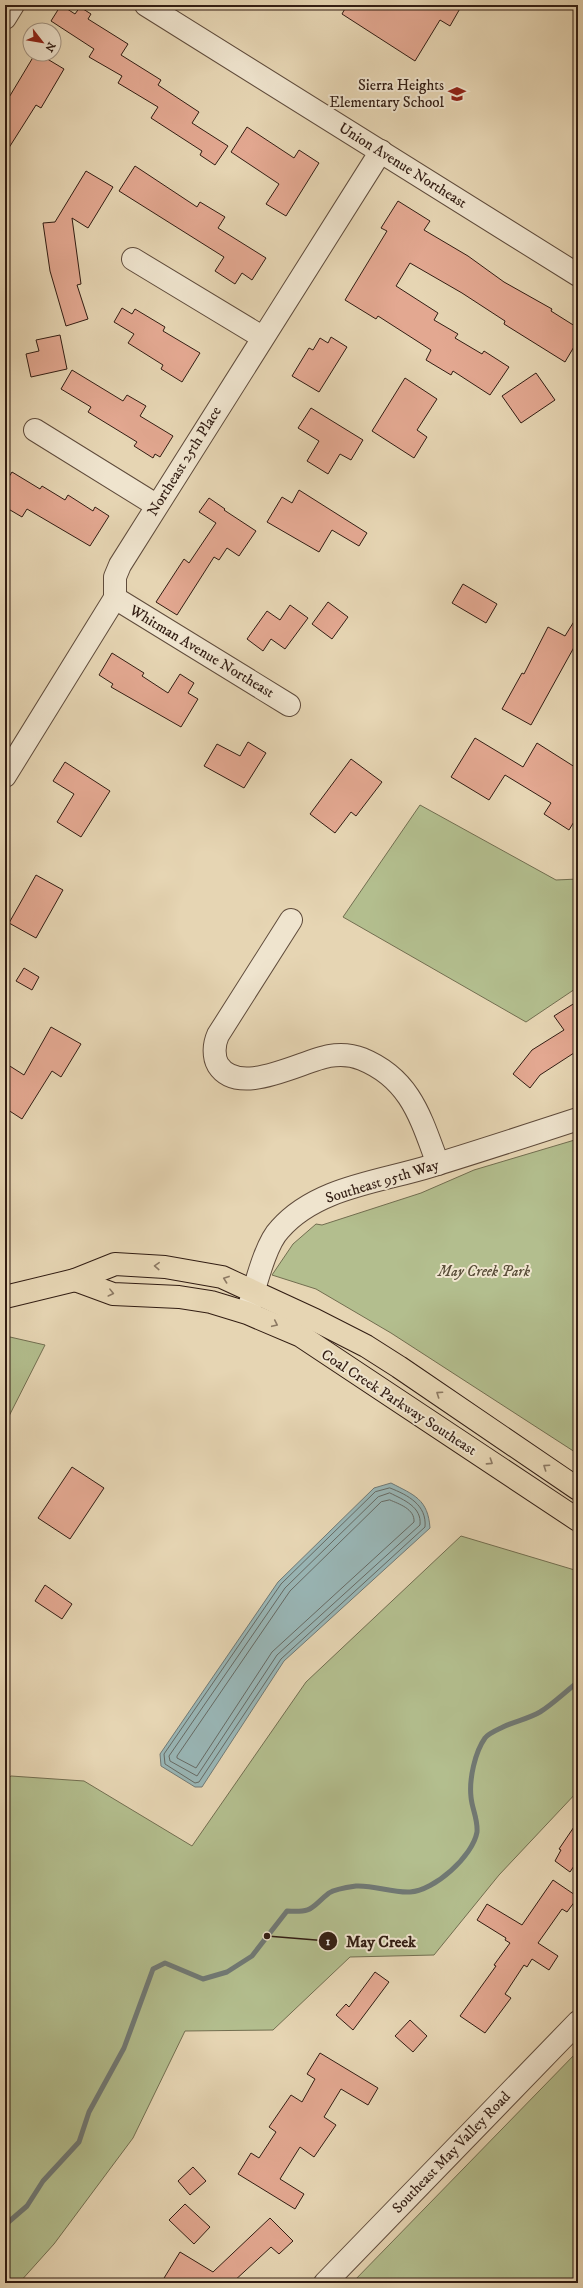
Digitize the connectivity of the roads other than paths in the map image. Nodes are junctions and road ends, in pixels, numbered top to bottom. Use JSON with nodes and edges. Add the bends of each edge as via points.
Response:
{"nodes":[{"id":1,"x":13,"y":5,"type":"edge"},
{"id":2,"x":146,"y":5,"type":"edge"},
{"id":3,"x":5,"y":18,"type":"edge"},
{"id":4,"x":381,"y":151,"type":"junction"},
{"id":5,"x":134,"y":259,"type":"dead end"},
{"id":6,"x":578,"y":275,"type":"edge"},
{"id":7,"x":262,"y":337,"type":"junction"},
{"id":8,"x":35,"y":430,"type":"dead end"},
{"id":9,"x":156,"y":505,"type":"junction"},
{"id":10,"x":115,"y":598,"type":"junction"},
{"id":11,"x":290,"y":705,"type":"dead end"},
{"id":12,"x":5,"y":776,"type":"edge"},
{"id":13,"x":291,"y":920,"type":"dead end"},
{"id":14,"x":578,"y":1119,"type":"edge"},
{"id":15,"x":438,"y":1164,"type":"junction"},
{"id":16,"x":75,"y":1280,"type":"junction"},
{"id":17,"x":254,"y":1291,"type":"junction"},
{"id":18,"x":5,"y":1297,"type":"edge"},
{"id":19,"x":247,"y":1313,"type":"junction"},
{"id":20,"x":578,"y":1489,"type":"edge"},
{"id":21,"x":578,"y":1520,"type":"edge"},
{"id":22,"x":578,"y":2022,"type":"edge"},
{"id":23,"x":325,"y":2283,"type":"edge"}],
"edges":[{"from":1,"to":3,"type":"street"},
{"from":2,"to":4,"type":"street","name":"Union Avenue Northeast"},
{"from":4,"to":6,"type":"street","name":"Union Avenue Northeast"},
{"from":4,"to":7,"type":"street","name":"Northeast 25th Place"},
{"from":5,"to":7,"type":"street"},
{"from":7,"to":9,"type":"street","name":"Northeast 25th Place"},
{"from":8,"to":9,"type":"street"},
{"from":9,"to":10,"type":"street","name":"Northeast 25th Place","via":[[120,565],[115,577]]},
{"from":10,"to":11,"type":"street","name":"Whitman Avenue Northeast"},
{"from":10,"to":12,"type":"street"},
{"from":13,"to":15,"type":"street","via":[[218,1035],[214,1044],[216,1061],[228,1074],[249,1078],[261,1077],[328,1056],[350,1055],[363,1059],[394,1078],[412,1100]]},
{"from":14,"to":15,"type":"street","name":"Southeast 95th Way"},
{"from":15,"to":17,"type":"street","name":"Southeast 95th Way","via":[[331,1194],[307,1205],[288,1220],[272,1240]]},
{"from":17,"to":16,"type":"main road","name":"Coal Creek Parkway Southeast","one_way":true,"via":[[222,1277],[165,1267],[115,1264]]},
{"from":16,"to":18,"type":"main road","name":"Coal Creek Parkway Southeast"},
{"from":16,"to":19,"type":"main road","name":"Coal Creek Parkway Southeast","one_way":true,"via":[[113,1294],[179,1297],[212,1302]]},
{"from":17,"to":19,"type":"street","name":"Southeast 95th Way"},
{"from":20,"to":17,"type":"main road","name":"Coal Creek Parkway Southeast","one_way":true,"via":[[399,1367],[328,1326]]},
{"from":19,"to":21,"type":"main road","name":"Coal Creek Parkway Southeast","one_way":true,"via":[[301,1336]]},
{"from":22,"to":23,"type":"street","name":"Southeast May Valley Road"}]}
